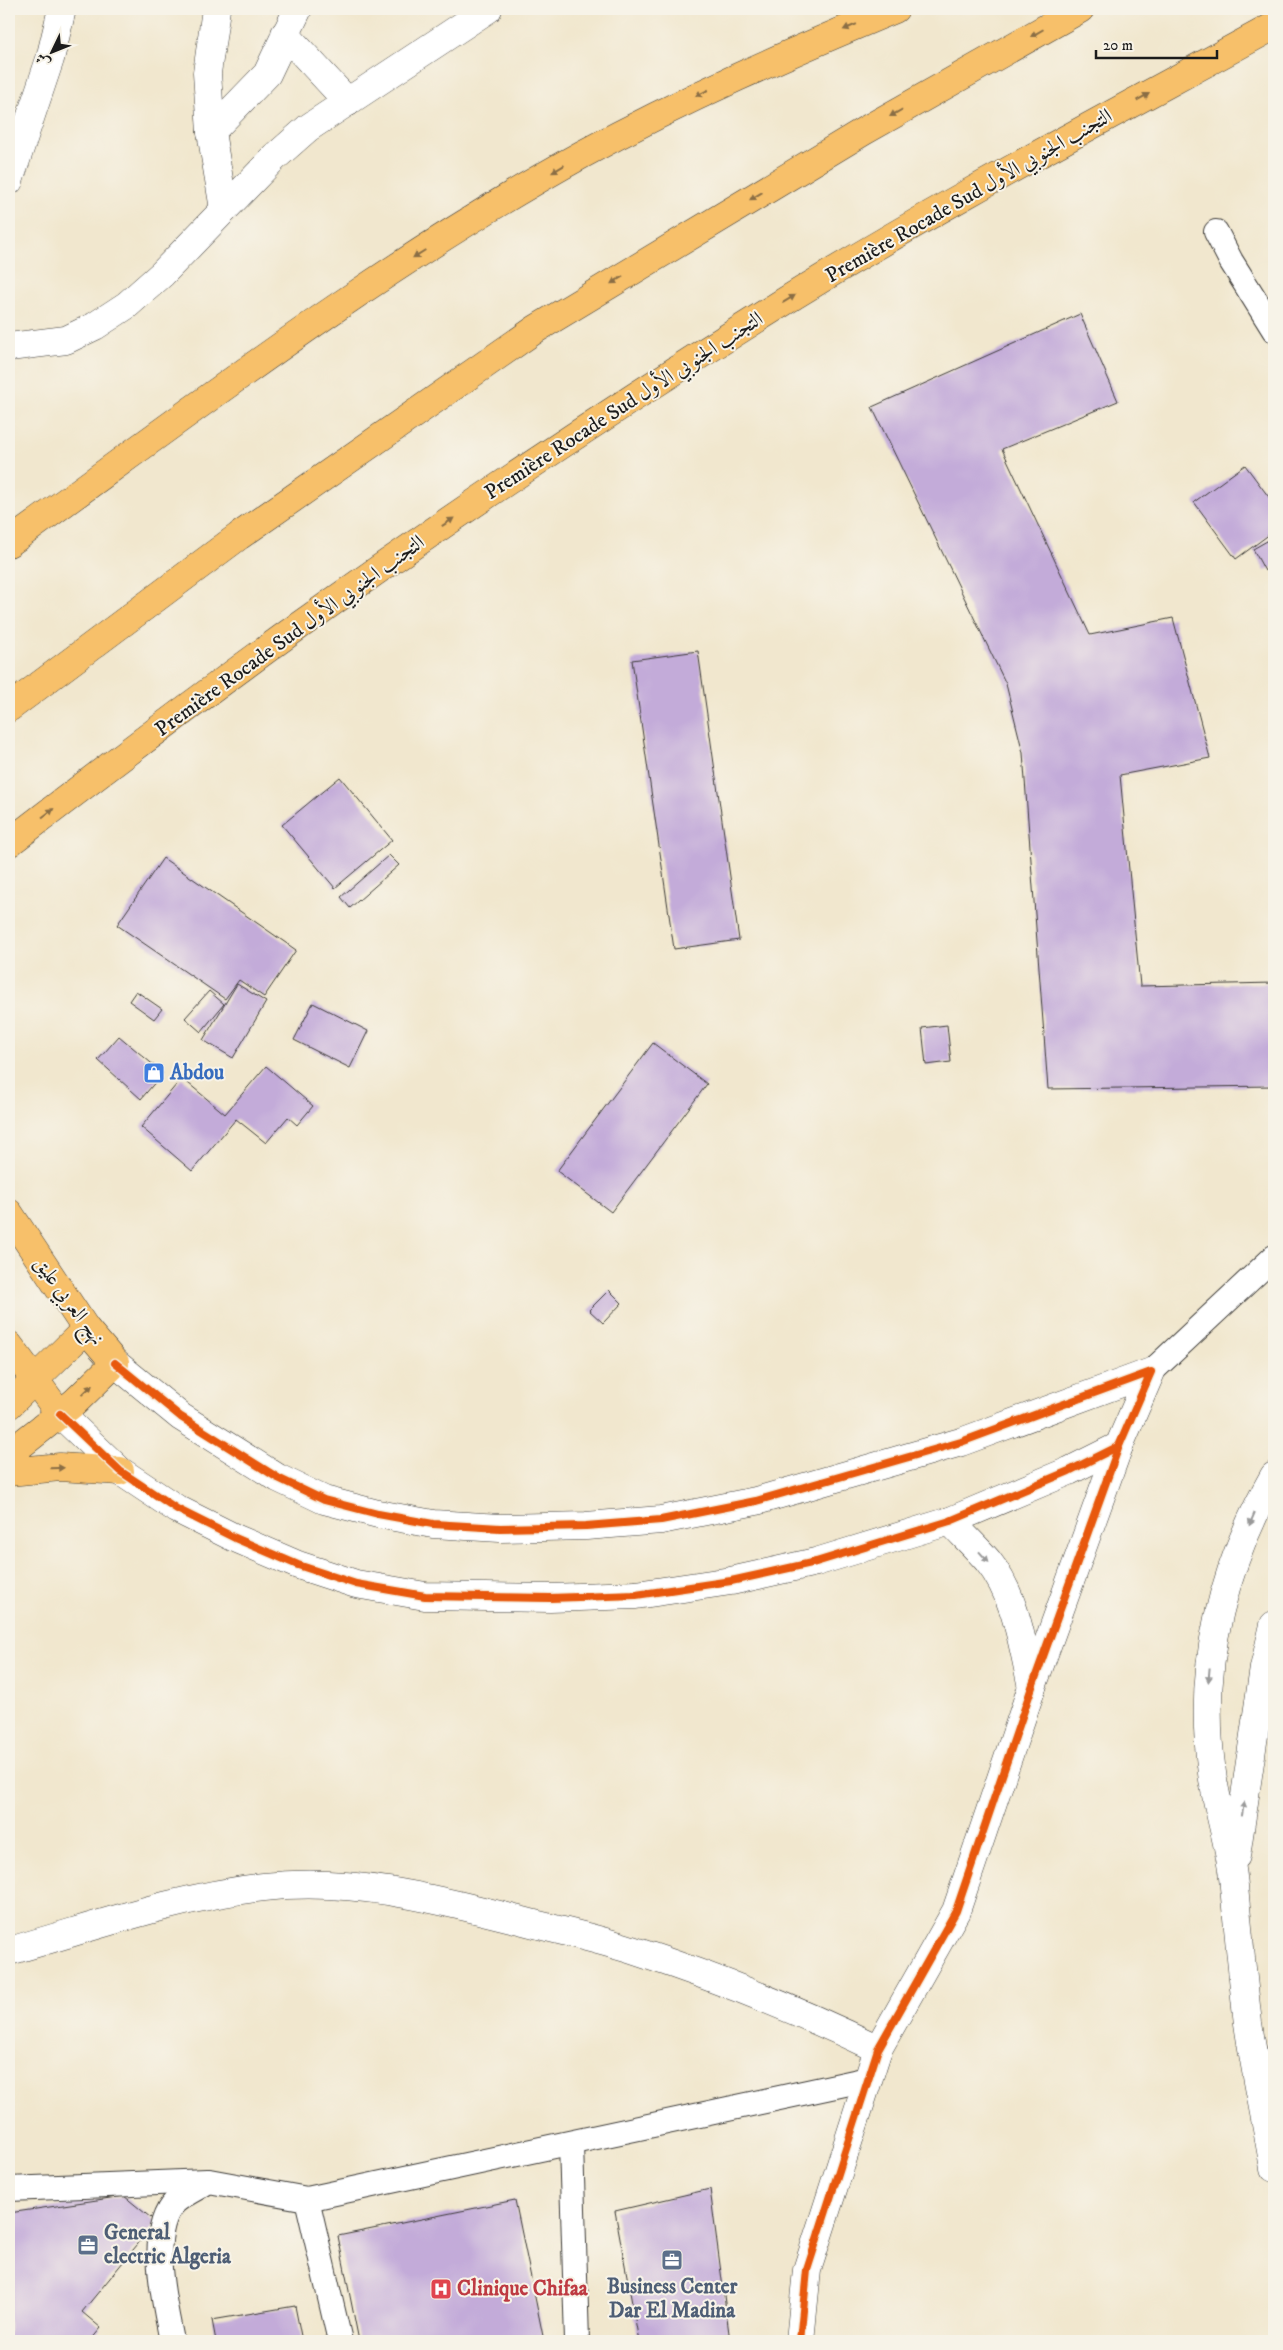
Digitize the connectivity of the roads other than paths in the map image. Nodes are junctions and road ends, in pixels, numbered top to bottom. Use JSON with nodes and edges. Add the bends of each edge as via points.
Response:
{"nodes":[{"id":1,"x":62,"y":9,"type":"edge"},
{"id":2,"x":216,"y":9,"type":"edge"},
{"id":3,"x":298,"y":9,"type":"edge"},
{"id":4,"x":488,"y":9,"type":"edge"},
{"id":5,"x":895,"y":9,"type":"edge"},
{"id":6,"x":1080,"y":9,"type":"edge"},
{"id":7,"x":1274,"y":26,"type":"edge"},
{"id":8,"x":284,"y":34,"type":"junction"},
{"id":9,"x":348,"y":102,"type":"junction"},
{"id":10,"x":211,"y":132,"type":"junction"},
{"id":11,"x":9,"y":181,"type":"edge"},
{"id":12,"x":224,"y":209,"type":"junction"},
{"id":13,"x":1216,"y":232,"type":"dead end"},
{"id":14,"x":1274,"y":330,"type":"edge"},
{"id":15,"x":9,"y":348,"type":"edge"},
{"id":16,"x":9,"y":543,"type":"edge"},
{"id":17,"x":9,"y":708,"type":"edge"},
{"id":18,"x":9,"y":842,"type":"edge"},
{"id":19,"x":9,"y":1213,"type":"edge"},
{"id":20,"x":1274,"y":1257,"type":"edge"},
{"id":21,"x":86,"y":1329,"type":"junction"},
{"id":22,"x":9,"y":1344,"type":"edge"},
{"id":23,"x":115,"y":1363,"type":"junction"},
{"id":24,"x":1151,"y":1372,"type":"junction"},
{"id":25,"x":33,"y":1380,"type":"junction"},
{"id":26,"x":9,"y":1405,"type":"edge"},
{"id":27,"x":60,"y":1414,"type":"junction"},
{"id":28,"x":1118,"y":1446,"type":"junction"},
{"id":29,"x":9,"y":1454,"type":"edge"},
{"id":30,"x":120,"y":1471,"type":"junction"},
{"id":31,"x":9,"y":1472,"type":"edge"},
{"id":32,"x":1274,"y":1476,"type":"edge"},
{"id":33,"x":950,"y":1522,"type":"junction"},
{"id":34,"x":1274,"y":1624,"type":"edge"},
{"id":35,"x":1032,"y":1687,"type":"junction"},
{"id":36,"x":1233,"y":1875,"type":"junction"},
{"id":37,"x":9,"y":1951,"type":"edge"},
{"id":38,"x":878,"y":2049,"type":"junction"},
{"id":39,"x":868,"y":2079,"type":"junction"},
{"id":40,"x":571,"y":2144,"type":"junction"},
{"id":41,"x":1274,"y":2168,"type":"edge"},
{"id":42,"x":208,"y":2181,"type":"junction"},
{"id":43,"x":9,"y":2189,"type":"edge"},
{"id":44,"x":307,"y":2199,"type":"junction"},
{"id":45,"x":172,"y":2341,"type":"edge"},
{"id":46,"x":340,"y":2341,"type":"edge"},
{"id":47,"x":576,"y":2341,"type":"edge"},
{"id":48,"x":800,"y":2341,"type":"edge"}],
"edges":[{"from":1,"to":11,"type":"street","via":[[50,58]]},
{"from":2,"to":10,"type":"street","via":[[207,73]]},
{"from":3,"to":8,"type":"street"},
{"from":4,"to":9,"type":"street"},
{"from":5,"to":16,"type":"main road","one_way":true,"via":[[750,70],[671,108],[582,155],[491,209],[289,340]]},
{"from":6,"to":17,"type":"main road","one_way":true,"via":[[856,136],[536,329],[239,536]]},
{"from":18,"to":7,"type":"main road","name":"Première Rocade Sud التجنب الجنوبي الأول","one_way":true,"via":[[302,624],[581,432],[868,251]]},
{"from":8,"to":9,"type":"street"},
{"from":8,"to":10,"type":"street","via":[[267,74]]},
{"from":9,"to":12,"type":"street","via":[[308,128]]},
{"from":10,"to":12,"type":"street"},
{"from":12,"to":15,"type":"street","via":[[144,291],[95,326],[66,340]]},
{"from":13,"to":14,"type":"lane"},
{"from":19,"to":21,"type":"main road","name":"نهج العربي عليق"},
{"from":20,"to":24,"type":"lane"},
{"from":21,"to":23,"type":"main road","name":"نهج العربي عليق"},
{"from":21,"to":25,"type":"main road"},
{"from":22,"to":25,"type":"main road"},
{"from":23,"to":24,"type":"street","via":[[181,1417],[278,1478],[324,1500],[433,1524],[500,1528],[661,1520],[756,1501],[961,1442]]},
{"from":27,"to":23,"type":"main road","one_way":true},
{"from":24,"to":28,"type":"street"},
{"from":25,"to":26,"type":"main road"},
{"from":25,"to":27,"type":"main road"},
{"from":27,"to":29,"type":"main road"},
{"from":27,"to":30,"type":"street"},
{"from":28,"to":33,"type":"street"},
{"from":28,"to":35,"type":"street"},
{"from":31,"to":30,"type":"main road","one_way":true,"via":[[60,1467]]},
{"from":30,"to":33,"type":"street","via":[[178,1509],[298,1565],[356,1584],[425,1596],[550,1598],[636,1595],[731,1581],[816,1562]]},
{"from":32,"to":36,"type":"street","one_way":true,"via":[[1256,1507],[1223,1593],[1208,1681],[1212,1773]]},
{"from":33,"to":35,"type":"street","one_way":true,"via":[[988,1561],[1003,1584],[1015,1613]]},
{"from":36,"to":34,"type":"street","one_way":true,"via":[[1264,1668]]},
{"from":35,"to":38,"type":"street","via":[[956,1910]]},
{"from":36,"to":41,"type":"street","via":[[1249,2025]]},
{"from":37,"to":38,"type":"street","via":[[142,1910],[210,1894],[310,1884],[367,1888],[443,1901],[628,1949],[824,2022]]},
{"from":38,"to":39,"type":"street"},
{"from":39,"to":40,"type":"lane"},
{"from":39,"to":48,"type":"street","via":[[807,2270]]},
{"from":40,"to":44,"type":"lane"},
{"from":40,"to":47,"type":"lane"},
{"from":42,"to":43,"type":"lane"},
{"from":42,"to":44,"type":"lane"},
{"from":42,"to":45,"type":"lane","via":[[176,2201],[165,2216],[161,2234],[162,2286]]},
{"from":44,"to":46,"type":"lane"}]}
